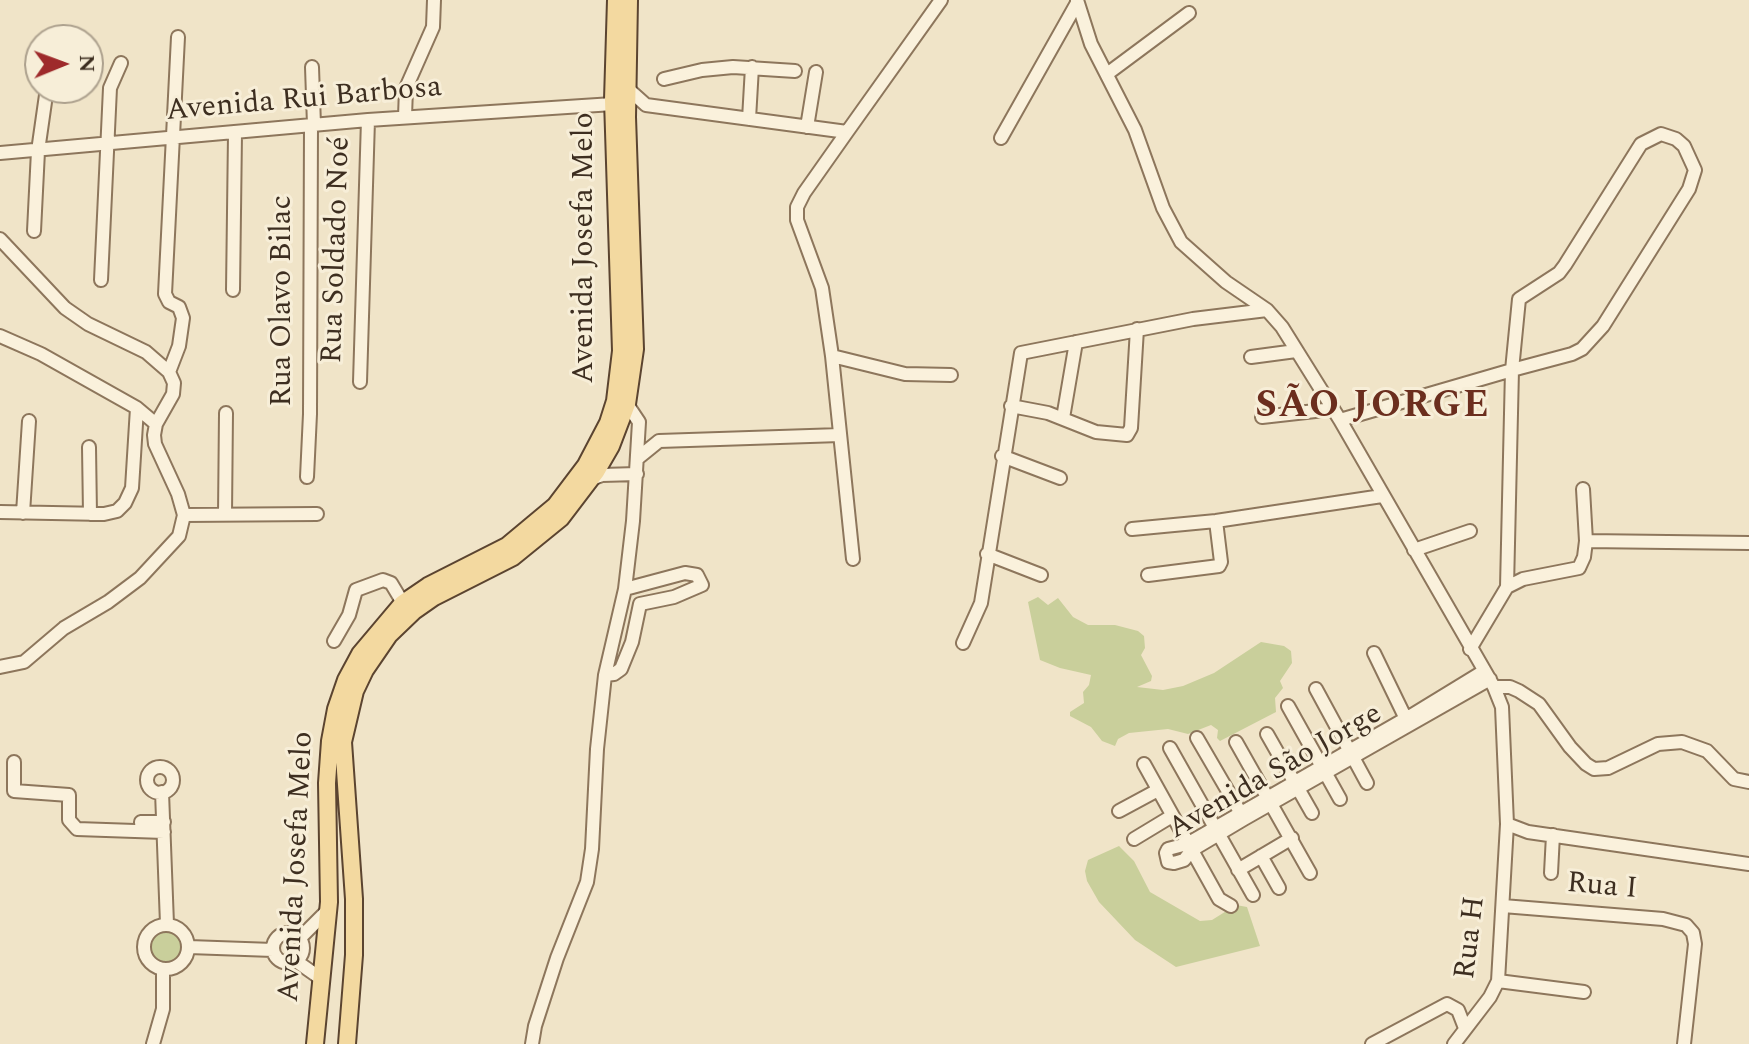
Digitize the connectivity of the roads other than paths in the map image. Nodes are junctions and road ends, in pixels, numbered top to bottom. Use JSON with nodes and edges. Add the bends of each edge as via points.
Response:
{"nodes":[{"id":1,"x":434,"y":0,"type":"edge"},
{"id":2,"x":616,"y":0,"type":"edge"},
{"id":3,"x":629,"y":0,"type":"edge"},
{"id":4,"x":941,"y":0,"type":"edge"},
{"id":5,"x":1077,"y":2,"type":"edge"},
{"id":6,"x":1189,"y":13,"type":"dead end"},
{"id":7,"x":178,"y":37,"type":"dead end"},
{"id":8,"x":121,"y":63,"type":"dead end"},
{"id":9,"x":312,"y":67,"type":"dead end"},
{"id":10,"x":752,"y":67,"type":"junction"},
{"id":11,"x":795,"y":71,"type":"dead end"},
{"id":12,"x":816,"y":72,"type":"dead end"},
{"id":13,"x":1107,"y":74,"type":"junction"},
{"id":14,"x":664,"y":79,"type":"dead end"},
{"id":15,"x":627,"y":88,"type":"junction"},
{"id":16,"x":45,"y":104,"type":"edge"},
{"id":17,"x":613,"y":104,"type":"junction"},
{"id":18,"x":646,"y":105,"type":"junction"},
{"id":19,"x":405,"y":117,"type":"junction"},
{"id":20,"x":627,"y":117,"type":"junction"},
{"id":21,"x":749,"y":119,"type":"junction"},
{"id":22,"x":368,"y":120,"type":"junction"},
{"id":23,"x":313,"y":125,"type":"junction"},
{"id":24,"x":807,"y":127,"type":"junction"},
{"id":25,"x":847,"y":132,"type":"junction"},
{"id":26,"x":235,"y":134,"type":"junction"},
{"id":27,"x":1001,"y":138,"type":"dead end"},
{"id":28,"x":172,"y":139,"type":"junction"},
{"id":29,"x":109,"y":144,"type":"junction"},
{"id":30,"x":38,"y":151,"type":"junction"},
{"id":31,"x":0,"y":153,"type":"edge"},
{"id":32,"x":34,"y":231,"type":"dead end"},
{"id":33,"x":0,"y":239,"type":"edge"},
{"id":34,"x":101,"y":280,"type":"dead end"},
{"id":35,"x":233,"y":290,"type":"dead end"},
{"id":36,"x":1267,"y":310,"type":"junction"},
{"id":37,"x":1137,"y":329,"type":"junction"},
{"id":38,"x":0,"y":336,"type":"edge"},
{"id":39,"x":1076,"y":342,"type":"junction"},
{"id":40,"x":1296,"y":351,"type":"junction"},
{"id":41,"x":832,"y":356,"type":"junction"},
{"id":42,"x":1251,"y":357,"type":"dead end"},
{"id":43,"x":1512,"y":370,"type":"junction"},
{"id":44,"x":169,"y":372,"type":"junction"},
{"id":45,"x":951,"y":375,"type":"dead end"},
{"id":46,"x":360,"y":382,"type":"dead end"},
{"id":47,"x":627,"y":404,"type":"junction"},
{"id":48,"x":1011,"y":406,"type":"junction"},
{"id":49,"x":137,"y":408,"type":"junction"},
{"id":50,"x":226,"y":413,"type":"dead end"},
{"id":51,"x":1336,"y":415,"type":"junction"},
{"id":52,"x":1262,"y":417,"type":"dead end"},
{"id":53,"x":1063,"y":418,"type":"junction"},
{"id":54,"x":29,"y":421,"type":"dead end"},
{"id":55,"x":639,"y":422,"type":"junction"},
{"id":56,"x":156,"y":424,"type":"junction"},
{"id":57,"x":840,"y":435,"type":"junction"},
{"id":58,"x":659,"y":441,"type":"junction"},
{"id":59,"x":89,"y":447,"type":"dead end"},
{"id":60,"x":1002,"y":456,"type":"junction"},
{"id":61,"x":638,"y":458,"type":"junction"},
{"id":62,"x":637,"y":474,"type":"junction"},
{"id":63,"x":307,"y":477,"type":"dead end"},
{"id":64,"x":1060,"y":478,"type":"dead end"},
{"id":65,"x":591,"y":479,"type":"junction"},
{"id":66,"x":1583,"y":489,"type":"dead end"},
{"id":67,"x":1382,"y":496,"type":"junction"},
{"id":68,"x":0,"y":512,"type":"edge"},
{"id":69,"x":23,"y":513,"type":"junction"},
{"id":70,"x":90,"y":514,"type":"junction"},
{"id":71,"x":225,"y":514,"type":"junction"},
{"id":72,"x":317,"y":514,"type":"dead end"},
{"id":73,"x":184,"y":515,"type":"junction"},
{"id":74,"x":1216,"y":521,"type":"junction"},
{"id":75,"x":1132,"y":529,"type":"dead end"},
{"id":76,"x":1470,"y":531,"type":"dead end"},
{"id":77,"x":1586,"y":541,"type":"junction"},
{"id":78,"x":1749,"y":543,"type":"edge"},
{"id":79,"x":1414,"y":550,"type":"junction"},
{"id":80,"x":987,"y":554,"type":"junction"},
{"id":81,"x":853,"y":559,"type":"dead end"},
{"id":82,"x":1041,"y":575,"type":"dead end"},
{"id":83,"x":1148,"y":575,"type":"dead end"},
{"id":84,"x":1507,"y":587,"type":"junction"},
{"id":85,"x":625,"y":589,"type":"junction"},
{"id":86,"x":403,"y":603,"type":"junction"},
{"id":87,"x":334,"y":641,"type":"dead end"},
{"id":88,"x":963,"y":643,"type":"dead end"},
{"id":89,"x":1470,"y":649,"type":"junction"},
{"id":90,"x":1374,"y":653,"type":"dead end"},
{"id":91,"x":0,"y":667,"type":"edge"},
{"id":92,"x":605,"y":675,"type":"junction"},
{"id":93,"x":1491,"y":681,"type":"junction"},
{"id":94,"x":1316,"y":689,"type":"dead end"},
{"id":95,"x":1520,"y":694,"type":"junction"},
{"id":96,"x":1288,"y":706,"type":"dead end"},
{"id":97,"x":1502,"y":707,"type":"junction"},
{"id":98,"x":1411,"y":718,"type":"junction"},
{"id":99,"x":1267,"y":734,"type":"dead end"},
{"id":100,"x":1197,"y":738,"type":"dead end"},
{"id":101,"x":1236,"y":742,"type":"dead end"},
{"id":102,"x":1170,"y":748,"type":"dead end"},
{"id":103,"x":1351,"y":754,"type":"junction"},
{"id":104,"x":14,"y":762,"type":"dead end"},
{"id":105,"x":1144,"y":764,"type":"dead end"},
{"id":106,"x":1324,"y":770,"type":"junction"},
{"id":107,"x":1749,"y":782,"type":"edge"},
{"id":108,"x":1367,"y":783,"type":"dead end"},
{"id":109,"x":1297,"y":785,"type":"junction"},
{"id":110,"x":1158,"y":790,"type":"junction"},
{"id":111,"x":162,"y":792,"type":"dead end"},
{"id":112,"x":1340,"y":799,"type":"dead end"},
{"id":113,"x":1269,"y":800,"type":"junction"},
{"id":114,"x":1119,"y":811,"type":"dead end"},
{"id":115,"x":1312,"y":813,"type":"dead end"},
{"id":116,"x":1172,"y":816,"type":"junction"},
{"id":117,"x":1242,"y":816,"type":"junction"},
{"id":118,"x":1507,"y":824,"type":"junction"},
{"id":119,"x":164,"y":827,"type":"junction"},
{"id":120,"x":1216,"y":831,"type":"junction"},
{"id":121,"x":1553,"y":835,"type":"junction"},
{"id":122,"x":1292,"y":838,"type":"junction"},
{"id":123,"x":1134,"y":839,"type":"dead end"},
{"id":124,"x":1190,"y":847,"type":"junction"},
{"id":125,"x":1261,"y":856,"type":"junction"},
{"id":126,"x":1749,"y":864,"type":"edge"},
{"id":127,"x":1238,"y":870,"type":"junction"},
{"id":128,"x":1310,"y":873,"type":"dead end"},
{"id":129,"x":1551,"y":873,"type":"dead end"},
{"id":130,"x":1279,"y":888,"type":"dead end"},
{"id":131,"x":1253,"y":895,"type":"dead end"},
{"id":132,"x":1231,"y":906,"type":"dead end"},
{"id":133,"x":1503,"y":906,"type":"junction"},
{"id":134,"x":328,"y":910,"type":"junction"},
{"id":135,"x":167,"y":924,"type":"junction"},
{"id":136,"x":189,"y":947,"type":"junction"},
{"id":137,"x":300,"y":949,"type":"junction"},
{"id":138,"x":326,"y":949,"type":"junction"},
{"id":139,"x":273,"y":950,"type":"junction"},
{"id":140,"x":163,"y":969,"type":"junction"},
{"id":141,"x":322,"y":981,"type":"junction"},
{"id":142,"x":1498,"y":981,"type":"junction"},
{"id":143,"x":1584,"y":992,"type":"dead end"},
{"id":144,"x":351,"y":1009,"type":"junction"},
{"id":145,"x":1406,"y":1025,"type":"junction"},
{"id":146,"x":1465,"y":1028,"type":"junction"},
{"id":147,"x":153,"y":1044,"type":"edge"},
{"id":148,"x":315,"y":1044,"type":"edge"},
{"id":149,"x":344,"y":1044,"type":"edge"},
{"id":150,"x":532,"y":1044,"type":"edge"},
{"id":151,"x":1372,"y":1044,"type":"edge"},
{"id":152,"x":1391,"y":1044,"type":"edge"},
{"id":153,"x":1454,"y":1044,"type":"edge"},
{"id":154,"x":1684,"y":1044,"type":"edge"}],
"edges":[{"from":1,"to":19,"type":"street","via":[[433,27],[406,88]]},
{"from":2,"to":17,"type":"main road","name":"Avenida Josefa Melo"},
{"from":3,"to":15,"type":"main road","name":"Avenida Josefa Melo"},
{"from":4,"to":25,"type":"street"},
{"from":5,"to":13,"type":"street","name":"Rua H"},
{"from":5,"to":27,"type":"street"},
{"from":6,"to":13,"type":"street"},
{"from":7,"to":28,"type":"street"},
{"from":8,"to":29,"type":"street","via":[[110,88]]},
{"from":9,"to":23,"type":"street","name":"Rua Olavo Bilac"},
{"from":10,"to":11,"type":"street"},
{"from":10,"to":14,"type":"street"},
{"from":10,"to":21,"type":"street"},
{"from":12,"to":24,"type":"street"},
{"from":13,"to":36,"type":"street","name":"Rua H","via":[[1181,242]]},
{"from":15,"to":18,"type":"street"},
{"from":15,"to":20,"type":"main road","name":"Avenida Josefa Melo"},
{"from":16,"to":30,"type":"street"},
{"from":17,"to":19,"type":"street","name":"Avenida Rui Barbosa"},
{"from":17,"to":86,"type":"main road","name":"Avenida Josefa Melo","via":[[621,351],[608,423],[570,489],[527,532]]},
{"from":18,"to":20,"type":"street"},
{"from":18,"to":21,"type":"street"},
{"from":19,"to":22,"type":"street","name":"Avenida Rui Barbosa"},
{"from":20,"to":47,"type":"main road","name":"Avenida Josefa Melo","via":[[635,349]]},
{"from":21,"to":24,"type":"street"},
{"from":22,"to":23,"type":"street","name":"Avenida Rui Barbosa"},
{"from":22,"to":46,"type":"street","name":"Rua Soldado Noé"},
{"from":23,"to":26,"type":"street","name":"Avenida Rui Barbosa"},
{"from":23,"to":63,"type":"street","name":"Rua Olavo Bilac"},
{"from":24,"to":25,"type":"street"},
{"from":25,"to":41,"type":"street","via":[[799,201],[797,214],[822,288]]},
{"from":26,"to":28,"type":"street","name":"Avenida Rui Barbosa"},
{"from":26,"to":35,"type":"street"},
{"from":28,"to":29,"type":"street","name":"Avenida Rui Barbosa"},
{"from":28,"to":44,"type":"street","via":[[165,294],[183,318]]},
{"from":29,"to":30,"type":"street","name":"Avenida Rui Barbosa"},
{"from":29,"to":34,"type":"street"},
{"from":30,"to":31,"type":"street","name":"Avenida Rui Barbosa"},
{"from":30,"to":32,"type":"street"},
{"from":33,"to":44,"type":"street","via":[[65,308],[146,352]]},
{"from":36,"to":37,"type":"street"},
{"from":36,"to":40,"type":"street","name":"Rua H"},
{"from":37,"to":39,"type":"street"},
{"from":37,"to":53,"type":"street","via":[[1137,374],[1127,435],[1096,432]]},
{"from":38,"to":49,"type":"street"},
{"from":39,"to":48,"type":"street","via":[[1021,352]]},
{"from":39,"to":53,"type":"street"},
{"from":40,"to":42,"type":"street"},
{"from":40,"to":51,"type":"street","name":"Rua H"},
{"from":41,"to":45,"type":"street","via":[[905,374]]},
{"from":41,"to":57,"type":"street"},
{"from":43,"to":43,"type":"street","via":[[1582,349],[1603,326],[1694,179],[1693,163],[1676,139],[1661,134],[1641,144],[1559,273],[1519,299]]},
{"from":43,"to":51,"type":"street"},
{"from":43,"to":84,"type":"street"},
{"from":44,"to":56,"type":"street","via":[[173,394]]},
{"from":47,"to":55,"type":"street"},
{"from":47,"to":65,"type":"main road","name":"Avenida Josefa Melo"},
{"from":48,"to":53,"type":"street"},
{"from":48,"to":60,"type":"street"},
{"from":49,"to":56,"type":"street"},
{"from":49,"to":70,"type":"street","via":[[129,496],[117,511]]},
{"from":50,"to":71,"type":"street"},
{"from":51,"to":52,"type":"street"},
{"from":51,"to":67,"type":"street","name":"Rua H"},
{"from":54,"to":69,"type":"street"},
{"from":55,"to":58,"type":"street"},
{"from":55,"to":61,"type":"street"},
{"from":56,"to":73,"type":"street","via":[[155,444]]},
{"from":57,"to":58,"type":"street"},
{"from":57,"to":81,"type":"street"},
{"from":58,"to":61,"type":"street"},
{"from":59,"to":70,"type":"street"},
{"from":60,"to":64,"type":"street"},
{"from":60,"to":80,"type":"street"},
{"from":61,"to":62,"type":"street"},
{"from":62,"to":65,"type":"street"},
{"from":62,"to":85,"type":"street"},
{"from":65,"to":144,"type":"main road","name":"Avenida Josefa Melo","via":[[540,537],[414,611],[389,635],[355,691],[343,742],[354,899]]},
{"from":66,"to":77,"type":"street"},
{"from":67,"to":74,"type":"street"},
{"from":67,"to":79,"type":"street","name":"Rua H"},
{"from":68,"to":69,"type":"street"},
{"from":69,"to":70,"type":"street"},
{"from":71,"to":72,"type":"street"},
{"from":71,"to":73,"type":"street"},
{"from":73,"to":91,"type":"street","via":[[179,536],[140,578],[64,628],[24,662]]},
{"from":74,"to":75,"type":"street"},
{"from":74,"to":83,"type":"street","via":[[1219,566]]},
{"from":76,"to":79,"type":"street"},
{"from":77,"to":78,"type":"street"},
{"from":77,"to":84,"type":"street","via":[[1579,568]]},
{"from":79,"to":89,"type":"street","name":"Rua H"},
{"from":80,"to":82,"type":"street"},
{"from":80,"to":88,"type":"street","via":[[979,611]]},
{"from":84,"to":89,"type":"street"},
{"from":85,"to":92,"type":"street"},
{"from":85,"to":92,"type":"street","via":[[685,573],[697,575],[702,585],[640,604],[621,669]]},
{"from":86,"to":87,"type":"street","via":[[391,583],[383,580],[356,590]]},
{"from":86,"to":134,"type":"main road","name":"Avenida Josefa Melo","via":[[360,654],[336,709],[327,783]]},
{"from":89,"to":93,"type":"street","name":"Rua H"},
{"from":90,"to":98,"type":"street"},
{"from":92,"to":150,"type":"street","via":[[587,882]]},
{"from":93,"to":95,"type":"street"},
{"from":93,"to":95,"type":"street","via":[[1508,683]]},
{"from":93,"to":97,"type":"street","name":"Rua H"},
{"from":93,"to":98,"type":"street","name":"Avenida São Jorge"},
{"from":94,"to":103,"type":"street"},
{"from":95,"to":97,"type":"street"},
{"from":95,"to":107,"type":"street","via":[[1546,712],[1570,747],[1594,769],[1608,768],[1658,744],[1682,742],[1707,751],[1734,779]]},
{"from":96,"to":106,"type":"street"},
{"from":97,"to":118,"type":"street","name":"Rua H"},
{"from":98,"to":103,"type":"street","name":"Avenida São Jorge"},
{"from":99,"to":109,"type":"street"},
{"from":100,"to":117,"type":"street"},
{"from":101,"to":113,"type":"street"},
{"from":102,"to":120,"type":"street"},
{"from":103,"to":106,"type":"street","name":"Avenida São Jorge"},
{"from":103,"to":108,"type":"street"},
{"from":104,"to":119,"type":"street","via":[[14,791],[69,795],[69,820],[77,829]]},
{"from":105,"to":110,"type":"street"},
{"from":106,"to":109,"type":"street","name":"Avenida São Jorge"},
{"from":106,"to":112,"type":"street"},
{"from":109,"to":113,"type":"street","name":"Avenida São Jorge"},
{"from":109,"to":115,"type":"street"},
{"from":110,"to":114,"type":"street"},
{"from":110,"to":116,"type":"street"},
{"from":111,"to":119,"type":"street"},
{"from":113,"to":117,"type":"street","name":"Avenida São Jorge"},
{"from":113,"to":122,"type":"street"},
{"from":116,"to":123,"type":"street"},
{"from":116,"to":124,"type":"street"},
{"from":117,"to":120,"type":"street","name":"Avenida São Jorge"},
{"from":118,"to":121,"type":"street"},
{"from":118,"to":133,"type":"street","name":"Rua H"},
{"from":119,"to":135,"type":"street"},
{"from":120,"to":124,"type":"street","name":"Avenida São Jorge"},
{"from":120,"to":127,"type":"street"},
{"from":121,"to":126,"type":"street"},
{"from":121,"to":129,"type":"street"},
{"from":122,"to":125,"type":"street"},
{"from":122,"to":128,"type":"street"},
{"from":124,"to":132,"type":"street","via":[[1219,899]]},
{"from":125,"to":127,"type":"street"},
{"from":125,"to":130,"type":"street"},
{"from":127,"to":131,"type":"street"},
{"from":133,"to":142,"type":"street","name":"Rua H"},
{"from":133,"to":154,"type":"street","name":"Rua I","via":[[1686,925],[1695,944]]},
{"from":134,"to":137,"type":"street"},
{"from":134,"to":138,"type":"main road","name":"Avenida Josefa Melo"},
{"from":135,"to":136,"type":"street","via":[[180,929]]},
{"from":135,"to":140,"type":"street","via":[[149,932],[144,945],[147,958]]},
{"from":136,"to":139,"type":"street"},
{"from":136,"to":140,"type":"street","via":[[181,964]]},
{"from":137,"to":138,"type":"street"},
{"from":137,"to":139,"type":"street","via":[[284,962]]},
{"from":137,"to":139,"type":"street","via":[[293,933],[284,933]]},
{"from":137,"to":141,"type":"street"},
{"from":138,"to":141,"type":"main road","name":"Avenida Josefa Melo"},
{"from":140,"to":147,"type":"street","via":[[163,1009]]},
{"from":141,"to":144,"type":"main road","via":[[328,1013]]},
{"from":141,"to":148,"type":"main road","name":"Avenida Josefa Melo"},
{"from":142,"to":143,"type":"street"},
{"from":142,"to":146,"type":"street","name":"Rua H"},
{"from":144,"to":149,"type":"main road","name":"Avenida Josefa Melo"},
{"from":145,"to":146,"type":"street","via":[[1451,1004]]},
{"from":145,"to":151,"type":"street"},
{"from":145,"to":152,"type":"street"},
{"from":146,"to":153,"type":"street","name":"Rua H"},
{"from":148,"to":149,"type":"main road","via":[[331,1035]]}]}
